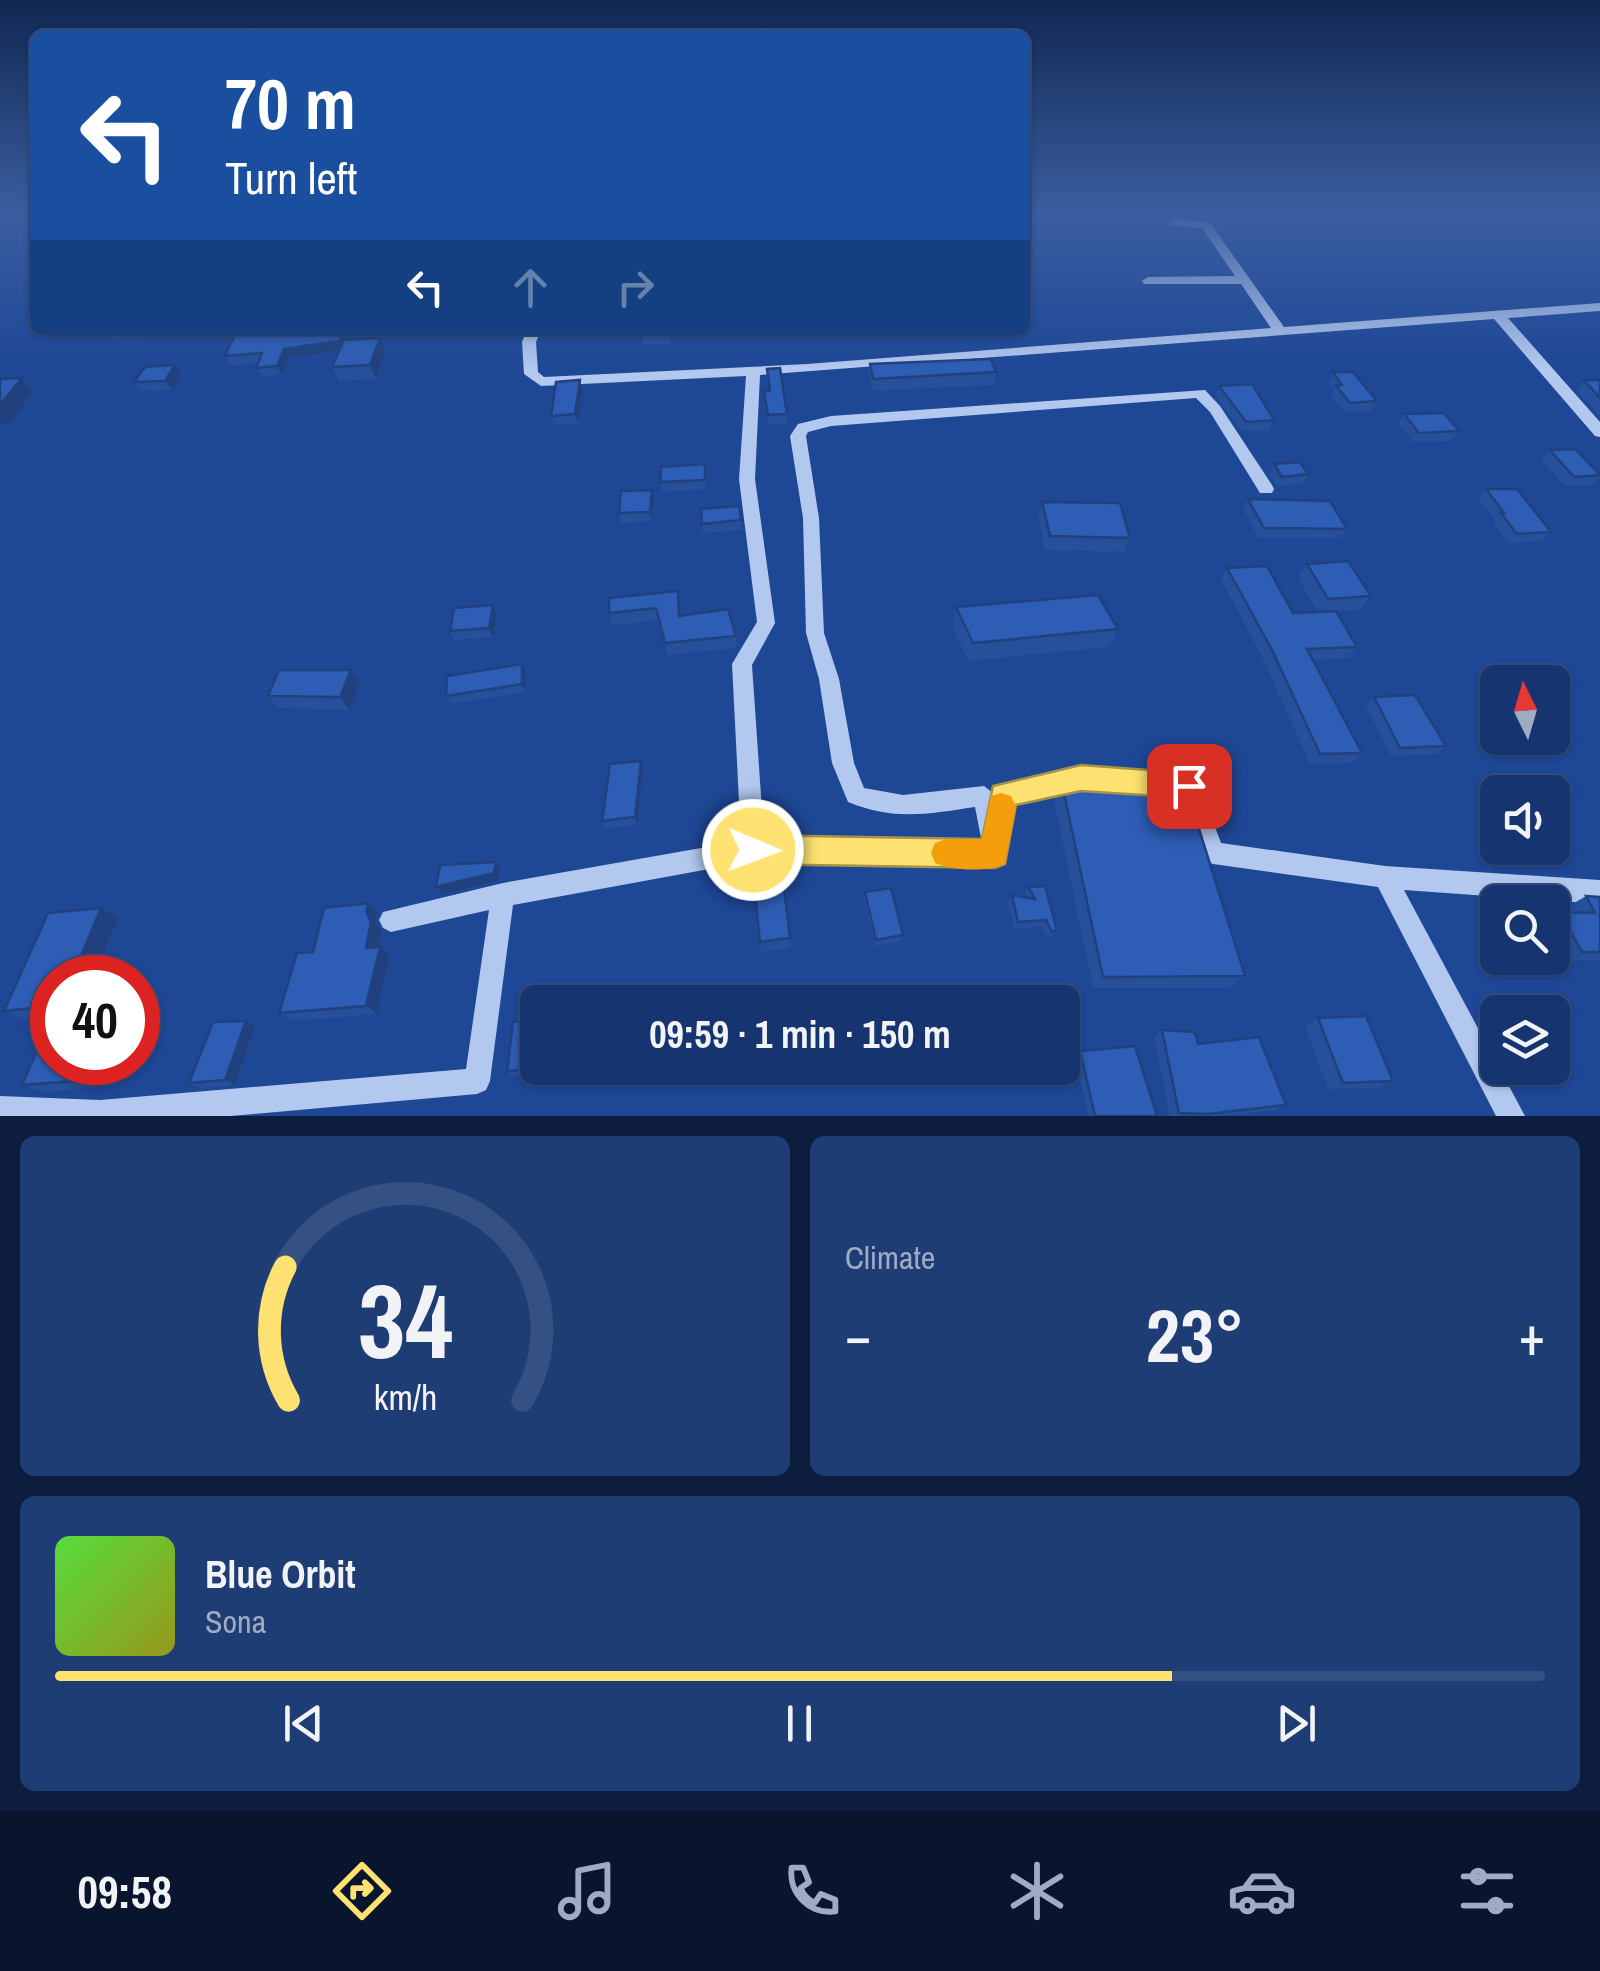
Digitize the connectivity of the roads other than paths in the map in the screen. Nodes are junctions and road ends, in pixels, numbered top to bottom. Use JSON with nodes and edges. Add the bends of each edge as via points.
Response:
{"nodes":[{"id":1,"x":1231,"y":264,"type":"edge"},
{"id":2,"x":1241,"y":280,"type":"junction"},
{"id":3,"x":1148,"y":281,"type":"dead end"},
{"id":4,"x":1600,"y":307,"type":"edge"},
{"id":5,"x":1498,"y":314,"type":"junction"},
{"id":6,"x":1280,"y":331,"type":"junction"},
{"id":7,"x":532,"y":335,"type":"edge"},
{"id":8,"x":753,"y":371,"type":"junction"},
{"id":9,"x":1600,"y":432,"type":"edge"},
{"id":10,"x":1266,"y":489,"type":"dead end"},
{"id":11,"x":753,"y":850,"type":"junction"},
{"id":12,"x":995,"y":854,"type":"junction"},
{"id":13,"x":1386,"y":877,"type":"junction"},
{"id":14,"x":1600,"y":892,"type":"edge"},
{"id":15,"x":503,"y":895,"type":"junction"},
{"id":16,"x":391,"y":920,"type":"dead end"},
{"id":17,"x":0,"y":1110,"type":"edge"},
{"id":18,"x":1511,"y":1116,"type":"edge"}],
"edges":[{"from":1,"to":2,"type":"street"},
{"from":2,"to":3,"type":"street"},
{"from":2,"to":6,"type":"street"},
{"from":4,"to":5,"type":"street"},
{"from":5,"to":6,"type":"street"},
{"from":5,"to":9,"type":"street"},
{"from":6,"to":8,"type":"street"},
{"from":7,"to":8,"type":"street","via":[[531,374],[541,382]]},
{"from":8,"to":11,"type":"street","via":[[747,479],[766,622],[742,664]]},
{"from":10,"to":12,"type":"street","via":[[1200,392],[802,428],[814,634],[856,796],[904,806],[984,796]]},
{"from":11,"to":12,"type":"street"},
{"from":11,"to":15,"type":"street"},
{"from":12,"to":13,"type":"street","via":[[1003,795],[1081,778],[1189,786],[1213,853]]},
{"from":13,"to":14,"type":"street"},
{"from":13,"to":18,"type":"street"},
{"from":15,"to":16,"type":"street"},
{"from":15,"to":17,"type":"street","via":[[476,1081],[100,1114]]}]}
